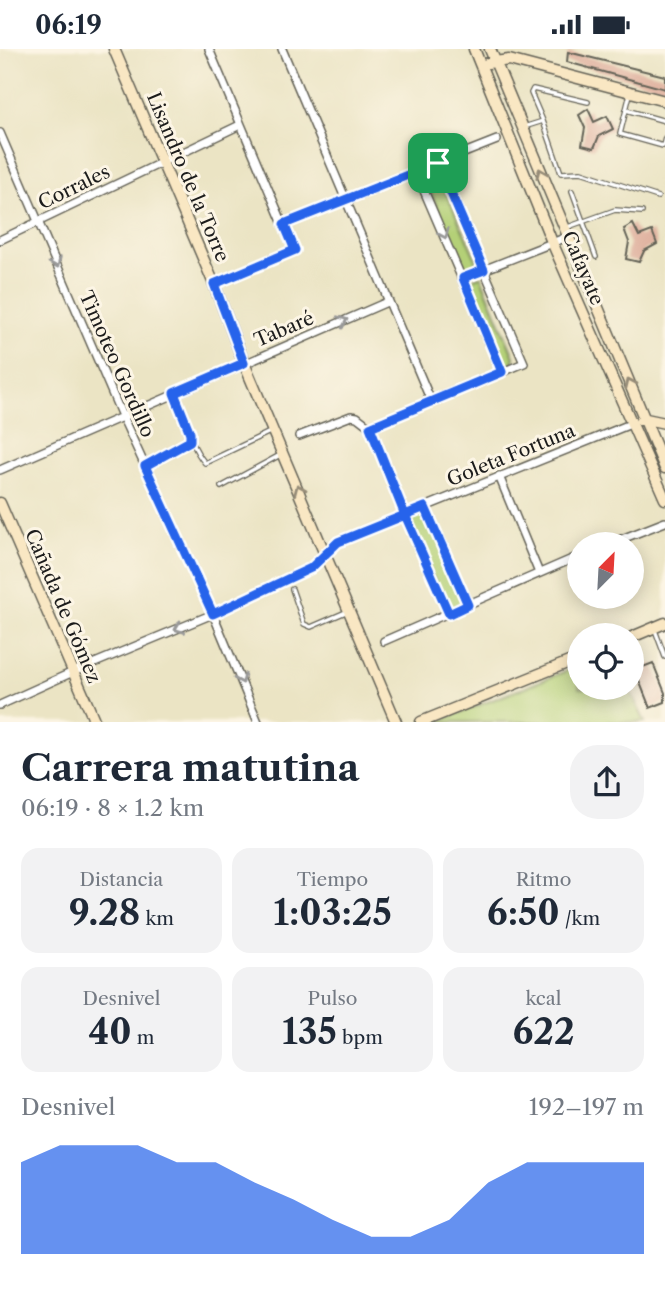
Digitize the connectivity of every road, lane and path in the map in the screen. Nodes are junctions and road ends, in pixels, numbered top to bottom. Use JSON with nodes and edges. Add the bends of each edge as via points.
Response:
{"nodes":[{"id":1,"x":114,"y":49,"type":"edge"},
{"id":2,"x":209,"y":49,"type":"edge"},
{"id":3,"x":282,"y":49,"type":"edge"},
{"id":4,"x":474,"y":49,"type":"edge"},
{"id":5,"x":490,"y":49,"type":"edge"},
{"id":6,"x":495,"y":61,"type":"junction"},
{"id":7,"x":481,"y":67,"type":"junction"},
{"id":8,"x":631,"y":92,"type":"junction"},
{"id":9,"x":665,"y":101,"type":"edge"},
{"id":10,"x":587,"y":102,"type":"dead end"},
{"id":11,"x":626,"y":110,"type":"junction"},
{"id":12,"x":543,"y":121,"type":"junction"},
{"id":13,"x":665,"y":121,"type":"edge"},
{"id":14,"x":240,"y":125,"type":"junction"},
{"id":15,"x":522,"y":128,"type":"junction"},
{"id":16,"x":0,"y":132,"type":"edge"},
{"id":17,"x":665,"y":138,"type":"edge"},
{"id":18,"x":497,"y":140,"type":"dead end"},
{"id":19,"x":162,"y":161,"type":"junction"},
{"id":20,"x":438,"y":163,"type":"junction"},
{"id":21,"x":416,"y":171,"type":"junction"},
{"id":22,"x":572,"y":191,"type":"dead end"},
{"id":23,"x":659,"y":197,"type":"dead end"},
{"id":24,"x":344,"y":201,"type":"junction"},
{"id":25,"x":642,"y":212,"type":"dead end"},
{"id":26,"x":584,"y":222,"type":"junction"},
{"id":27,"x":38,"y":223,"type":"junction"},
{"id":28,"x":284,"y":224,"type":"junction"},
{"id":29,"x":565,"y":232,"type":"junction"},
{"id":30,"x":0,"y":240,"type":"edge"},
{"id":31,"x":552,"y":242,"type":"junction"},
{"id":32,"x":596,"y":257,"type":"dead end"},
{"id":33,"x":484,"y":270,"type":"junction"},
{"id":34,"x":463,"y":278,"type":"junction"},
{"id":35,"x":214,"y":284,"type":"junction"},
{"id":36,"x":387,"y":302,"type":"junction"},
{"id":37,"x":244,"y":363,"type":"junction"},
{"id":38,"x":502,"y":372,"type":"junction"},
{"id":39,"x":174,"y":393,"type":"junction"},
{"id":40,"x":431,"y":401,"type":"junction"},
{"id":41,"x":122,"y":416,"type":"junction"},
{"id":42,"x":646,"y":418,"type":"junction"},
{"id":43,"x":633,"y":422,"type":"junction"},
{"id":44,"x":665,"y":423,"type":"edge"},
{"id":45,"x":370,"y":427,"type":"junction"},
{"id":46,"x":274,"y":430,"type":"junction"},
{"id":47,"x":299,"y":436,"type":"dead end"},
{"id":48,"x":190,"y":441,"type":"junction"},
{"id":49,"x":283,"y":453,"type":"junction"},
{"id":50,"x":145,"y":466,"type":"junction"},
{"id":51,"x":665,"y":468,"type":"edge"},
{"id":52,"x":0,"y":470,"type":"edge"},
{"id":53,"x":499,"y":476,"type":"junction"},
{"id":54,"x":221,"y":487,"type":"dead end"},
{"id":55,"x":665,"y":499,"type":"edge"},
{"id":56,"x":0,"y":503,"type":"edge"},
{"id":57,"x":425,"y":507,"type":"junction"},
{"id":58,"x":405,"y":515,"type":"junction"},
{"id":59,"x":665,"y":521,"type":"edge"},
{"id":60,"x":638,"y":532,"type":"edge"},
{"id":61,"x":325,"y":552,"type":"junction"},
{"id":62,"x":567,"y":562,"type":"edge"},
{"id":63,"x":539,"y":573,"type":"junction"},
{"id":64,"x":292,"y":589,"type":"dead end"},
{"id":65,"x":468,"y":605,"type":"junction"},
{"id":66,"x":349,"y":610,"type":"junction"},
{"id":67,"x":213,"y":614,"type":"junction"},
{"id":68,"x":449,"y":614,"type":"junction"},
{"id":69,"x":660,"y":625,"type":"edge"},
{"id":70,"x":384,"y":641,"type":"dead end"},
{"id":71,"x":665,"y":657,"type":"edge"},
{"id":72,"x":567,"y":663,"type":"edge"},
{"id":73,"x":73,"y":672,"type":"junction"},
{"id":74,"x":0,"y":705,"type":"edge"},
{"id":75,"x":95,"y":722,"type":"edge"},
{"id":76,"x":258,"y":722,"type":"edge"},
{"id":77,"x":396,"y":722,"type":"edge"},
{"id":78,"x":421,"y":722,"type":"edge"}],
"edges":[{"from":1,"to":19,"type":"street","name":"Lisandro de la Torre"},
{"from":2,"to":14,"type":"street"},
{"from":3,"to":24,"type":"street"},
{"from":4,"to":7,"type":"street","name":"Cafayate"},
{"from":5,"to":6,"type":"street","name":"Cafayate"},
{"from":6,"to":7,"type":"street"},
{"from":6,"to":8,"type":"street","via":[[509,59]]},
{"from":6,"to":15,"type":"street","name":"Cafayate"},
{"from":7,"to":31,"type":"street","name":"Cafayate"},
{"from":8,"to":9,"type":"street"},
{"from":8,"to":11,"type":"lane"},
{"from":10,"to":12,"type":"lane","via":[[533,89]]},
{"from":11,"to":13,"type":"lane"},
{"from":11,"to":17,"type":"lane","via":[[620,134],[663,146]]},
{"from":12,"to":15,"type":"lane"},
{"from":12,"to":23,"type":"lane","via":[[561,173],[580,171]]},
{"from":14,"to":19,"type":"street","name":"Corrales"},
{"from":14,"to":28,"type":"street"},
{"from":29,"to":15,"type":"street","name":"Cafayate","one_way":true},
{"from":16,"to":27,"type":"street","name":"Timoteo Gordillo"},
{"from":18,"to":20,"type":"street"},
{"from":19,"to":27,"type":"street","name":"Corrales"},
{"from":19,"to":35,"type":"street","name":"Lisandro de la Torre"},
{"from":20,"to":21,"type":"street"},
{"from":20,"to":33,"type":"street"},
{"from":21,"to":24,"type":"street"},
{"from":21,"to":34,"type":"street","one_way":true},
{"from":22,"to":26,"type":"lane"},
{"from":24,"to":28,"type":"street"},
{"from":24,"to":36,"type":"street"},
{"from":25,"to":26,"type":"lane","via":[[615,210]]},
{"from":26,"to":29,"type":"lane"},
{"from":26,"to":32,"type":"lane"},
{"from":27,"to":30,"type":"street","name":"Corrales"},
{"from":27,"to":41,"type":"street","name":"Timoteo Gordillo","one_way":true},
{"from":28,"to":35,"type":"street","via":[[295,250]]},
{"from":29,"to":31,"type":"street"},
{"from":42,"to":29,"type":"street","name":"Cafayate","one_way":true},
{"from":31,"to":33,"type":"street"},
{"from":31,"to":43,"type":"street","name":"Cafayate"},
{"from":33,"to":34,"type":"street"},
{"from":33,"to":38,"type":"street","via":[[524,363]]},
{"from":34,"to":38,"type":"street"},
{"from":35,"to":37,"type":"street","name":"Lisandro de la Torre"},
{"from":37,"to":36,"type":"street","name":"Tabaré","one_way":true},
{"from":36,"to":40,"type":"street"},
{"from":37,"to":39,"type":"street","name":"Tabaré"},
{"from":37,"to":46,"type":"street","name":"Lisandro de la Torre"},
{"from":38,"to":40,"type":"street"},
{"from":39,"to":41,"type":"street","name":"Tabaré"},
{"from":39,"to":48,"type":"lane"},
{"from":40,"to":45,"type":"street"},
{"from":41,"to":50,"type":"street","name":"Timoteo Gordillo"},
{"from":41,"to":52,"type":"street","name":"Tabaré"},
{"from":42,"to":43,"type":"street"},
{"from":42,"to":44,"type":"street"},
{"from":42,"to":51,"type":"street","name":"Cafayate"},
{"from":43,"to":53,"type":"street","name":"Goleta Fortuna"},
{"from":43,"to":55,"type":"street","name":"Cafayate"},
{"from":45,"to":47,"type":"street","via":[[351,416]]},
{"from":45,"to":58,"type":"street"},
{"from":46,"to":48,"type":"lane","via":[[205,463]]},
{"from":46,"to":49,"type":"street","name":"Lisandro de la Torre"},
{"from":48,"to":50,"type":"lane"},
{"from":49,"to":54,"type":"lane"},
{"from":61,"to":49,"type":"street","name":"Lisandro de la Torre","one_way":true},
{"from":50,"to":67,"type":"street","name":"Timoteo Gordillo"},
{"from":53,"to":57,"type":"street","name":"Goleta Fortuna"},
{"from":53,"to":63,"type":"street"},
{"from":56,"to":73,"type":"street","name":"Cañada de Gómez"},
{"from":57,"to":58,"type":"street","name":"Goleta Fortuna"},
{"from":57,"to":65,"type":"street"},
{"from":58,"to":61,"type":"street","name":"Goleta Fortuna","via":[[338,542]]},
{"from":58,"to":68,"type":"street"},
{"from":59,"to":60,"type":"street"},
{"from":61,"to":66,"type":"street","name":"Lisandro de la Torre"},
{"from":61,"to":67,"type":"street","name":"Goleta Fortuna","via":[[311,568]]},
{"from":62,"to":63,"type":"street"},
{"from":63,"to":65,"type":"street"},
{"from":64,"to":66,"type":"lane","via":[[307,627]]},
{"from":65,"to":68,"type":"street"},
{"from":66,"to":77,"type":"street","name":"Lisandro de la Torre"},
{"from":67,"to":73,"type":"street","name":"Goleta Fortuna","one_way":true},
{"from":67,"to":76,"type":"street","name":"Timoteo Gordillo","one_way":true},
{"from":68,"to":70,"type":"street"},
{"from":69,"to":71,"type":"lane"},
{"from":72,"to":78,"type":"street"},
{"from":73,"to":74,"type":"street","name":"Goleta Fortuna"},
{"from":73,"to":75,"type":"street","name":"Cañada de Gómez"}]}
